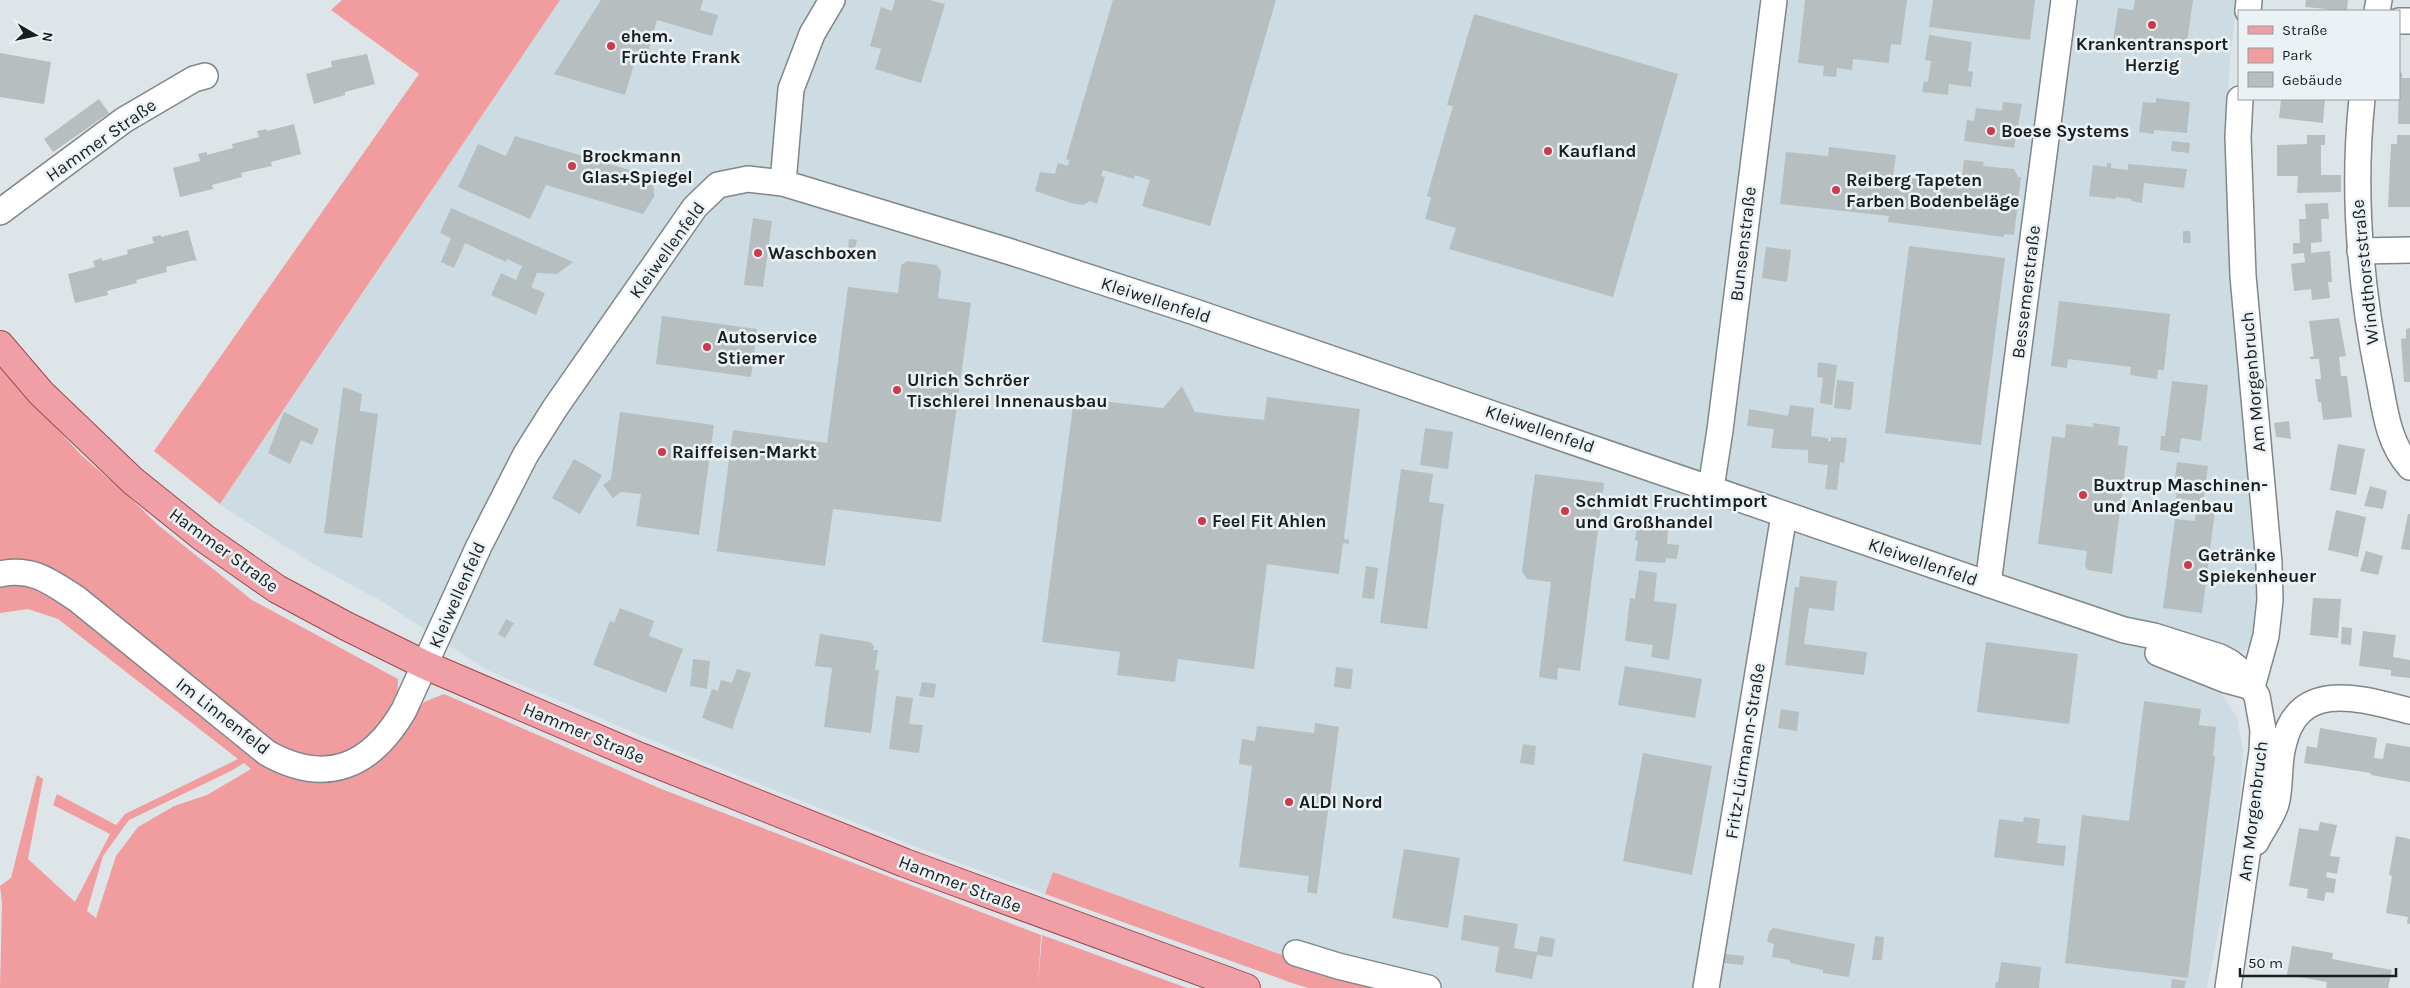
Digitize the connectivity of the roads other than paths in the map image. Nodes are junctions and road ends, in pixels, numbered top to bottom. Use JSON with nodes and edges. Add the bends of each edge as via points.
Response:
{"nodes":[{"id":1,"x":832,"y":0,"type":"edge"},
{"id":2,"x":1774,"y":0,"type":"edge"},
{"id":3,"x":2064,"y":0,"type":"edge"},
{"id":4,"x":205,"y":76,"type":"dead end"},
{"id":5,"x":2240,"y":100,"type":"edge"},
{"id":6,"x":2362,"y":100,"type":"edge"},
{"id":7,"x":783,"y":183,"type":"junction"},
{"id":8,"x":0,"y":212,"type":"edge"},
{"id":9,"x":2410,"y":250,"type":"edge"},
{"id":10,"x":2360,"y":251,"type":"junction"},
{"id":11,"x":0,"y":345,"type":"edge"},
{"id":12,"x":2410,"y":467,"type":"edge"},
{"id":13,"x":1711,"y":488,"type":"junction"},
{"id":14,"x":1784,"y":514,"type":"junction"},
{"id":15,"x":0,"y":574,"type":"edge"},
{"id":16,"x":1988,"y":584,"type":"junction"},
{"id":17,"x":425,"y":666,"type":"junction"},
{"id":18,"x":2252,"y":687,"type":"junction"},
{"id":19,"x":2410,"y":711,"type":"edge"},
{"id":20,"x":2247,"y":859,"type":"junction"},
{"id":21,"x":1296,"y":953,"type":"dead end"},
{"id":22,"x":1246,"y":988,"type":"edge"},
{"id":23,"x":1428,"y":988,"type":"edge"},
{"id":24,"x":1706,"y":988,"type":"edge"},
{"id":25,"x":2228,"y":988,"type":"edge"}],
"edges":[{"from":1,"to":7,"type":"street","via":[[812,34],[791,89]]},
{"from":2,"to":13,"type":"street","name":"Bunsenstraße"},
{"from":3,"to":16,"type":"street","name":"Bessemerstraße"},
{"from":4,"to":8,"type":"street","name":"Hammer Straße","via":[[194,79],[124,120]]},
{"from":5,"to":18,"type":"street","name":"Am Morgenbruch","via":[[2238,137],[2243,276],[2269,591],[2266,636]]},
{"from":6,"to":10,"type":"street","name":"Windthorststraße","via":[[2357,170]]},
{"from":7,"to":13,"type":"street","name":"Kleiwellenfeld","via":[[1192,311]]},
{"from":7,"to":17,"type":"street","name":"Kleiwellenfeld","via":[[748,179],[718,185],[694,207],[526,454],[478,546]]},
{"from":9,"to":10,"type":"street"},
{"from":10,"to":12,"type":"street","name":"Windthorststraße","via":[[2367,320],[2387,421],[2394,442]]},
{"from":11,"to":17,"type":"main road","name":"Hammer Straße","via":[[41,393],[113,463],[204,538],[278,589]]},
{"from":13,"to":14,"type":"street","name":"Kleiwellenfeld"},
{"from":14,"to":16,"type":"street","name":"Kleiwellenfeld"},
{"from":14,"to":24,"type":"street","name":"Fritz-Lürmann-Straße"},
{"from":15,"to":17,"type":"street","name":"Im Linnenfeld","via":[[28,572],[48,580],[77,599],[267,753],[301,768],[335,770],[364,759],[398,722]]},
{"from":16,"to":18,"type":"street","name":"Kleiwellenfeld","via":[[2124,630],[2220,657],[2243,674]]},
{"from":17,"to":22,"type":"main road","name":"Hammer Straße","via":[[640,757],[905,863]]},
{"from":18,"to":20,"type":"street","name":"Am Morgenbruch","via":[[2260,706],[2263,730]]},
{"from":19,"to":20,"type":"street","via":[[2345,696],[2317,701],[2304,709],[2287,732],[2282,747],[2276,804]]},
{"from":20,"to":25,"type":"street","name":"Am Morgenbruch"},
{"from":21,"to":23,"type":"street"}]}
